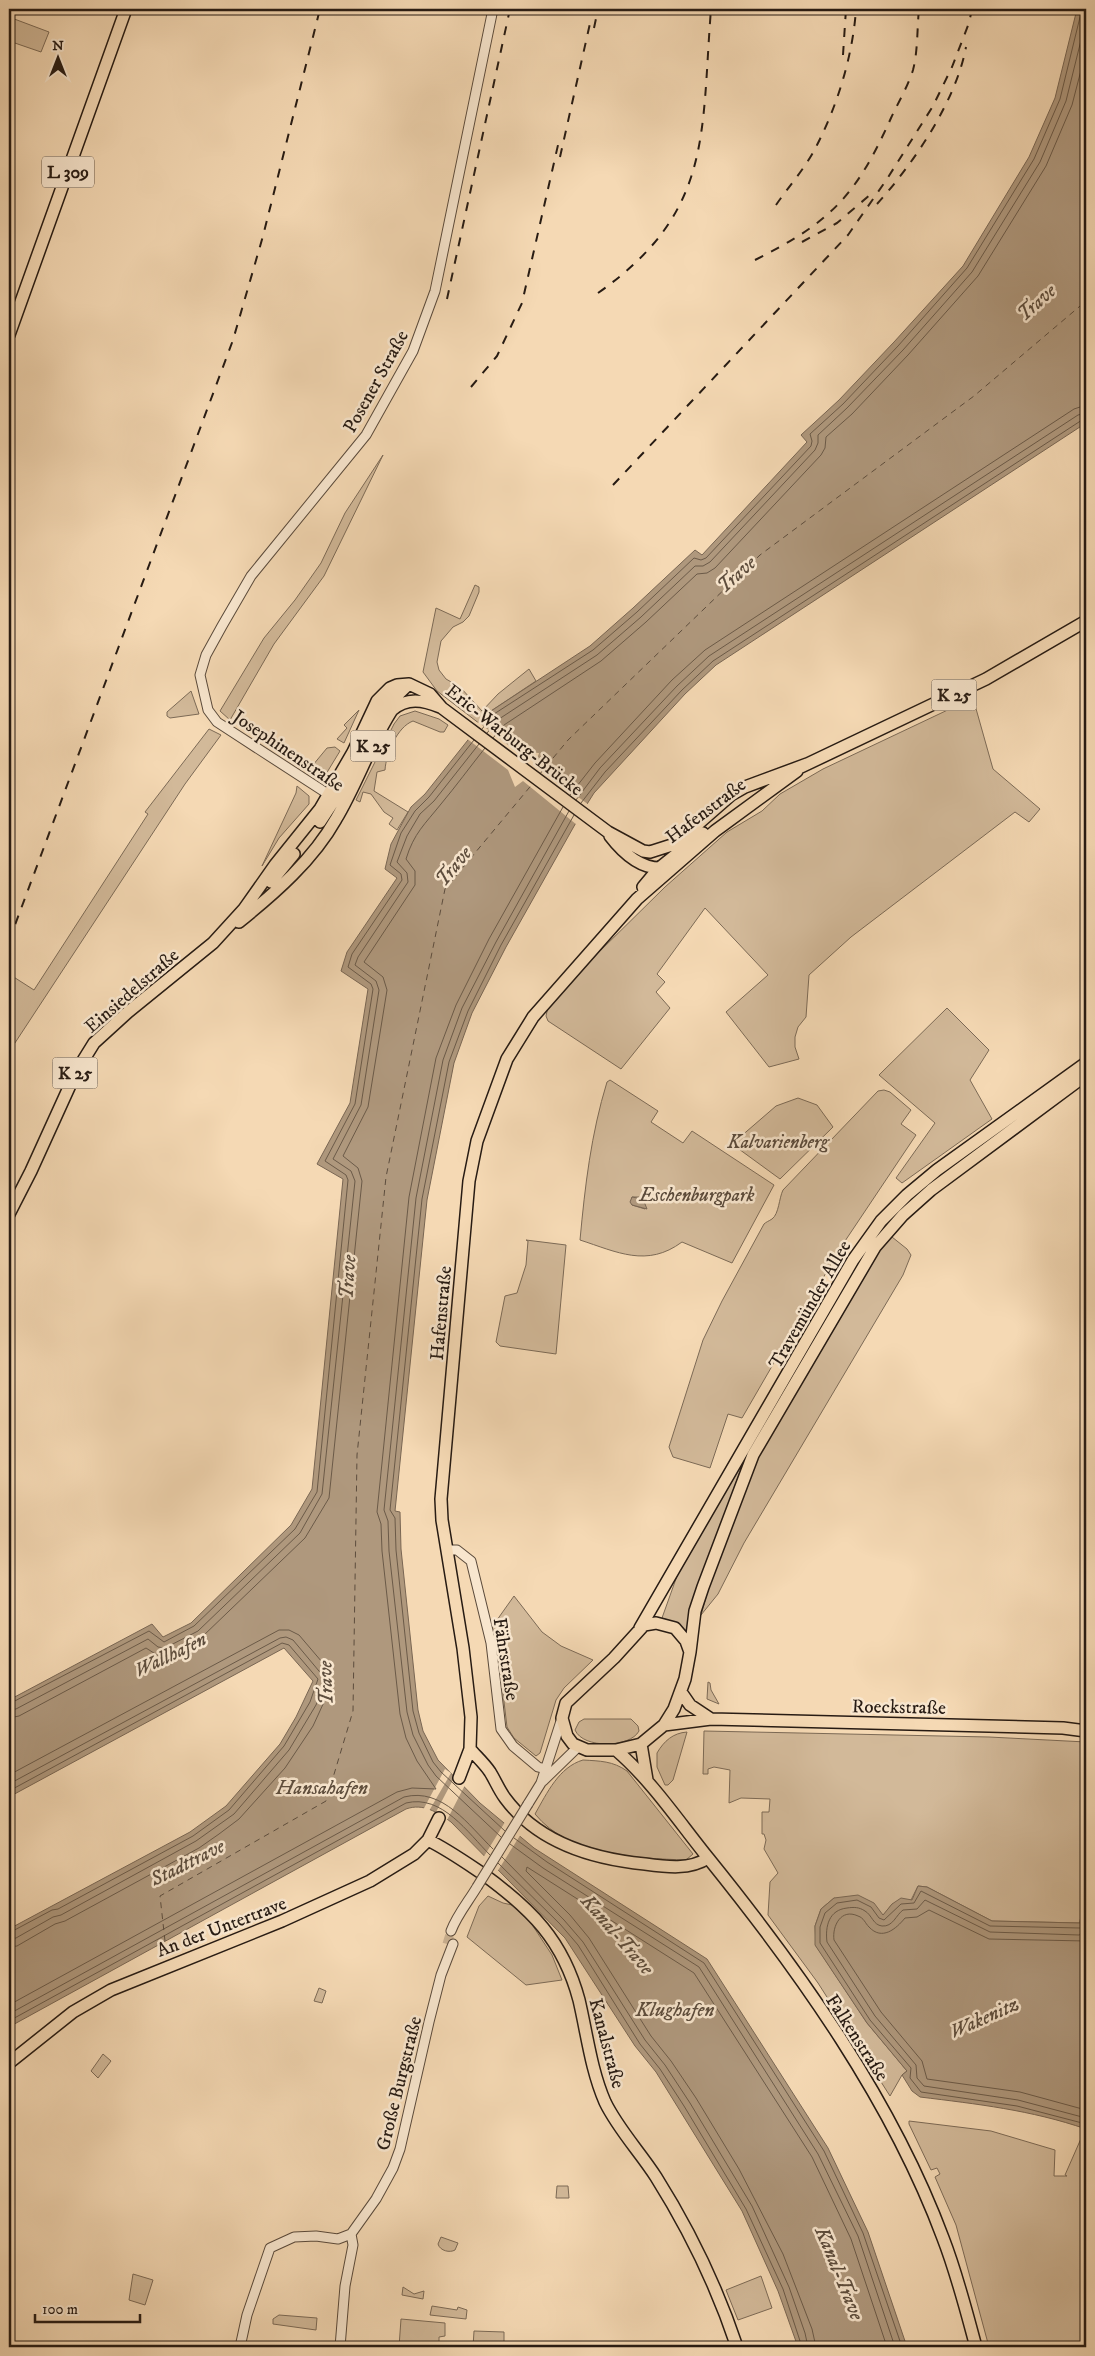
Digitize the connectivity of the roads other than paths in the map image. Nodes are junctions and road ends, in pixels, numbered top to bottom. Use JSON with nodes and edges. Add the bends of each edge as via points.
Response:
{"nodes":[{"id":1,"x":126,"y":9,"type":"edge"},
{"id":2,"x":493,"y":9,"type":"edge"},
{"id":3,"x":9,"y":335,"type":"edge"},
{"id":4,"x":1086,"y":621,"type":"edge"},
{"id":5,"x":409,"y":684,"type":"junction"},
{"id":6,"x":442,"y":708,"type":"junction"},
{"id":7,"x":217,"y":722,"type":"joint"},
{"id":8,"x":812,"y":762,"type":"junction"},
{"id":9,"x":336,"y":800,"type":"junction"},
{"id":10,"x":608,"y":832,"type":"junction"},
{"id":11,"x":650,"y":852,"type":"junction"},
{"id":12,"x":636,"y":862,"type":"junction"},
{"id":13,"x":676,"y":865,"type":"junction"},
{"id":14,"x":658,"y":868,"type":"junction"},
{"id":15,"x":651,"y":881,"type":"junction"},
{"id":16,"x":221,"y":936,"type":"junction"},
{"id":17,"x":1086,"y":1063,"type":"edge"},
{"id":18,"x":1086,"y":1075,"type":"edge"},
{"id":19,"x":9,"y":1214,"type":"edge"},
{"id":20,"x":447,"y":1550,"type":"junction"},
{"id":21,"x":639,"y":1630,"type":"junction"},
{"id":22,"x":690,"y":1652,"type":"junction"},
{"id":23,"x":681,"y":1692,"type":"junction"},
{"id":24,"x":562,"y":1718,"type":"junction"},
{"id":25,"x":711,"y":1719,"type":"junction"},
{"id":26,"x":664,"y":1725,"type":"junction"},
{"id":27,"x":1086,"y":1731,"type":"edge"},
{"id":28,"x":641,"y":1744,"type":"junction"},
{"id":29,"x":578,"y":1747,"type":"junction"},
{"id":30,"x":470,"y":1749,"type":"junction"},
{"id":31,"x":616,"y":1750,"type":"junction"},
{"id":32,"x":546,"y":1769,"type":"junction"},
{"id":33,"x":460,"y":1778,"type":"dead end"},
{"id":34,"x":647,"y":1780,"type":"junction"},
{"id":35,"x":541,"y":1783,"type":"junction"},
{"id":36,"x":439,"y":1818,"type":"dead end"},
{"id":37,"x":428,"y":1840,"type":"junction"},
{"id":38,"x":708,"y":1858,"type":"junction"},
{"id":39,"x":454,"y":1932,"type":"tunnel mouth"},
{"id":40,"x":450,"y":1947,"type":"tunnel mouth"},
{"id":41,"x":9,"y":2063,"type":"edge"},
{"id":42,"x":351,"y":2234,"type":"junction"},
{"id":43,"x":240,"y":2347,"type":"edge"},
{"id":44,"x":340,"y":2347,"type":"edge"},
{"id":45,"x":737,"y":2347,"type":"edge"},
{"id":46,"x":976,"y":2347,"type":"edge"}],
"edges":[{"from":1,"to":3,"type":"main road","number":"L 309"},
{"from":2,"to":7,"type":"street","name":"Posener Straße","via":[[435,291],[413,351],[366,435],[251,576],[206,655],[200,675],[208,710]]},
{"from":4,"to":8,"type":"main road","number":"K 25","via":[[986,679]]},
{"from":5,"to":6,"type":"main road","name":"Eric-Warburg-Brücke","number":"K 25","via":[[430,694]]},
{"from":5,"to":9,"type":"main road","name":"Einsiedelstraße","number":"K 25","via":[[394,696],[376,720]]},
{"from":5,"to":9,"type":"main road","name":"Einsiedelstraße","number":"K 25","via":[[397,685],[377,702],[353,752]]},
{"from":6,"to":9,"type":"main road","name":"Einsiedelstraße","number":"K 25","via":[[416,700],[402,703],[392,710]]},
{"from":6,"to":10,"type":"main road","name":"Eric-Warburg-Brücke","number":"K 25"},
{"from":7,"to":9,"type":"street","name":"Josephinenstraße"},
{"from":8,"to":11,"type":"main road","number":"K 25","via":[[745,786],[674,844]]},
{"from":8,"to":13,"type":"main road","name":"Hafenstraße","number":"K 25","via":[[742,810]]},
{"from":8,"to":14,"type":"main road","name":"Hafenstraße","number":"K 25","via":[[752,795]]},
{"from":9,"to":16,"type":"main road","name":"Einsiedelstraße","number":"K 25","via":[[303,832]]},
{"from":9,"to":16,"type":"main road","name":"Einsiedelstraße","number":"K 25","via":[[240,921]]},
{"from":10,"to":11,"type":"main road","name":"Eric-Warburg-Brücke","number":"K 25"},
{"from":10,"to":12,"type":"main road","name":"Eric-Warburg-Brücke","number":"K 25"},
{"from":11,"to":14,"type":"main road","via":[[656,857]]},
{"from":12,"to":14,"type":"main road","name":"Eric-Warburg-Brücke","number":"K 25"},
{"from":12,"to":15,"type":"main road","number":"K 25"},
{"from":13,"to":14,"type":"main road","name":"Eric-Warburg-Brücke","number":"K 25"},
{"from":13,"to":15,"type":"main road","name":"Hafenstraße"},
{"from":14,"to":15,"type":"main road"},
{"from":15,"to":20,"type":"main road","name":"Hafenstraße","via":[[533,1017],[507,1059],[477,1141],[469,1181],[443,1473],[442,1520]]},
{"from":16,"to":19,"type":"main road","name":"Einsiedelstraße","number":"K 25","via":[[94,1043],[76,1072]]},
{"from":17,"to":21,"type":"main road","name":"Travemünder Allee","via":[[937,1170],[881,1221],[853,1260]]},
{"from":18,"to":22,"type":"main road","name":"Travemünder Allee","via":[[931,1190],[875,1246],[753,1455],[700,1595]]},
{"from":20,"to":30,"type":"main road","name":"Hafenstraße","via":[[469,1698]]},
{"from":20,"to":32,"type":"street","name":"Fährstraße","via":[[457,1550],[471,1561],[491,1643],[501,1729],[513,1746],[538,1767]]},
{"from":21,"to":22,"type":"main road","via":[[656,1622],[668,1624],[681,1634]]},
{"from":21,"to":24,"type":"main road","name":"Travemünder Allee","via":[[573,1696],[564,1708]]},
{"from":22,"to":23,"type":"main road","name":"Travemünder Allee"},
{"from":23,"to":25,"type":"main road","via":[[690,1705]]},
{"from":23,"to":26,"type":"main road","name":"Travemünder Allee"},
{"from":24,"to":29,"type":"main road","via":[[567,1736]]},
{"from":24,"to":32,"type":"street"},
{"from":25,"to":26,"type":"main road","name":"Roeckstraße"},
{"from":25,"to":27,"type":"main road","name":"Roeckstraße"},
{"from":26,"to":28,"type":"main road"},
{"from":28,"to":31,"type":"main road"},
{"from":28,"to":34,"type":"main road","name":"Falkenstraße"},
{"from":29,"to":31,"type":"main road"},
{"from":29,"to":35,"type":"street"},
{"from":30,"to":33,"type":"main road","name":"Hafenstraße"},
{"from":30,"to":38,"type":"main road","via":[[489,1770],[505,1798],[531,1825],[572,1849],[617,1862],[656,1865],[687,1867]]},
{"from":31,"to":34,"type":"main road","name":"Falkenstraße"},
{"from":32,"to":35,"type":"street"},
{"from":34,"to":38,"type":"main road","name":"Falkenstraße"},
{"from":35,"to":39,"type":"street","bridge":true,"via":[[464,1910],[456,1917]]},
{"from":36,"to":37,"type":"main road","name":"An der Untertrave"},
{"from":37,"to":41,"type":"main road","name":"An der Untertrave","via":[[409,1857],[355,1889],[110,1990],[73,2012]]},
{"from":37,"to":45,"type":"main road","name":"Kanalstraße","via":[[508,1893],[537,1918],[553,1939],[568,1967],[606,2103],[684,2223],[714,2286]]},
{"from":38,"to":46,"type":"main road","name":"Falkenstraße","via":[[796,1975],[883,2110],[921,2184],[943,2238]]},
{"from":40,"to":42,"type":"street","name":"Große Burgstraße","via":[[424,2040],[398,2155],[365,2216]]},
{"from":42,"to":43,"type":"street","via":[[338,2238],[294,2236],[270,2248]]},
{"from":42,"to":44,"type":"street","via":[[353,2245],[345,2286]]}]}
